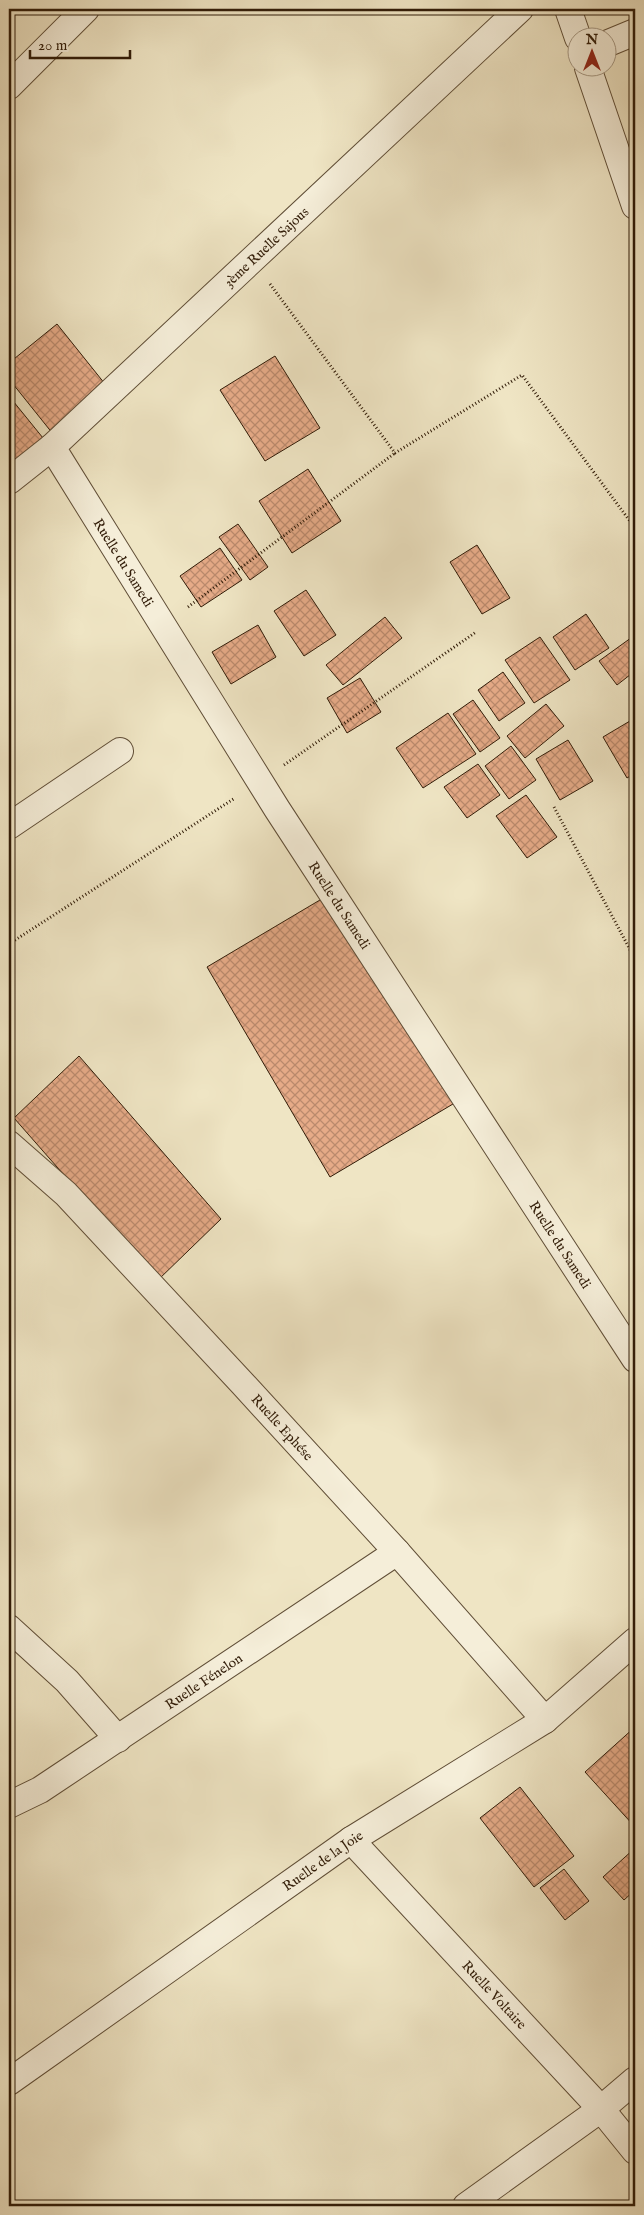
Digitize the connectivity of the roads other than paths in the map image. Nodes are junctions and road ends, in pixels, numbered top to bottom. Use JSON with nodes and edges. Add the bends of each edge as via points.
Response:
{"nodes":[{"id":1,"x":86,"y":9,"type":"edge"},
{"id":2,"x":520,"y":9,"type":"edge"},
{"id":3,"x":568,"y":9,"type":"edge"},
{"id":4,"x":575,"y":28,"type":"edge"},
{"id":5,"x":635,"y":32,"type":"edge"},
{"id":6,"x":616,"y":40,"type":"edge"},
{"id":7,"x":591,"y":78,"type":"edge"},
{"id":8,"x":9,"y":86,"type":"edge"},
{"id":9,"x":635,"y":206,"type":"edge"},
{"id":10,"x":52,"y":446,"type":"junction"},
{"id":11,"x":9,"y":481,"type":"edge"},
{"id":12,"x":120,"y":751,"type":"dead end"},
{"id":13,"x":9,"y":826,"type":"edge"},
{"id":14,"x":9,"y":1144,"type":"edge"},
{"id":15,"x":635,"y":1359,"type":"edge"},
{"id":16,"x":397,"y":1552,"type":"junction"},
{"id":17,"x":9,"y":1628,"type":"edge"},
{"id":18,"x":635,"y":1641,"type":"edge"},
{"id":19,"x":545,"y":1720,"type":"junction"},
{"id":20,"x":118,"y":1739,"type":"junction"},
{"id":21,"x":9,"y":1806,"type":"edge"},
{"id":22,"x":351,"y":1840,"type":"junction"},
{"id":23,"x":635,"y":2080,"type":"edge"},
{"id":24,"x":9,"y":2082,"type":"edge"},
{"id":25,"x":601,"y":2109,"type":"junction"},
{"id":26,"x":635,"y":2151,"type":"edge"},
{"id":27,"x":466,"y":2206,"type":"edge"}],
"edges":[{"from":1,"to":8,"type":"street"},
{"from":2,"to":10,"type":"street","name":"3ème Ruelle Sajous"},
{"from":3,"to":4,"type":"street"},
{"from":5,"to":6,"type":"street"},
{"from":7,"to":9,"type":"street"},
{"from":10,"to":11,"type":"street","name":"3ème Ruelle Sajous"},
{"from":10,"to":15,"type":"street","name":"Ruelle du Samedi","via":[[260,782]]},
{"from":12,"to":13,"type":"street"},
{"from":14,"to":16,"type":"street","name":"Ruelle Ephése","via":[[66,1194]]},
{"from":16,"to":19,"type":"street","name":"Ruelle Ephése"},
{"from":16,"to":20,"type":"street","name":"Ruelle Fénelon"},
{"from":17,"to":20,"type":"street","via":[[67,1680]]},
{"from":18,"to":19,"type":"street","name":"Ruelle de la Joie"},
{"from":19,"to":22,"type":"street","name":"Ruelle de la Joie"},
{"from":20,"to":21,"type":"street","name":"Ruelle Fénelon","via":[[40,1790]]},
{"from":22,"to":24,"type":"street","name":"Ruelle de la Joie"},
{"from":22,"to":25,"type":"street","name":"Ruelle Voltaire"},
{"from":23,"to":25,"type":"street"},
{"from":25,"to":26,"type":"street","name":"Ruelle Voltaire"},
{"from":25,"to":27,"type":"street"}]}
